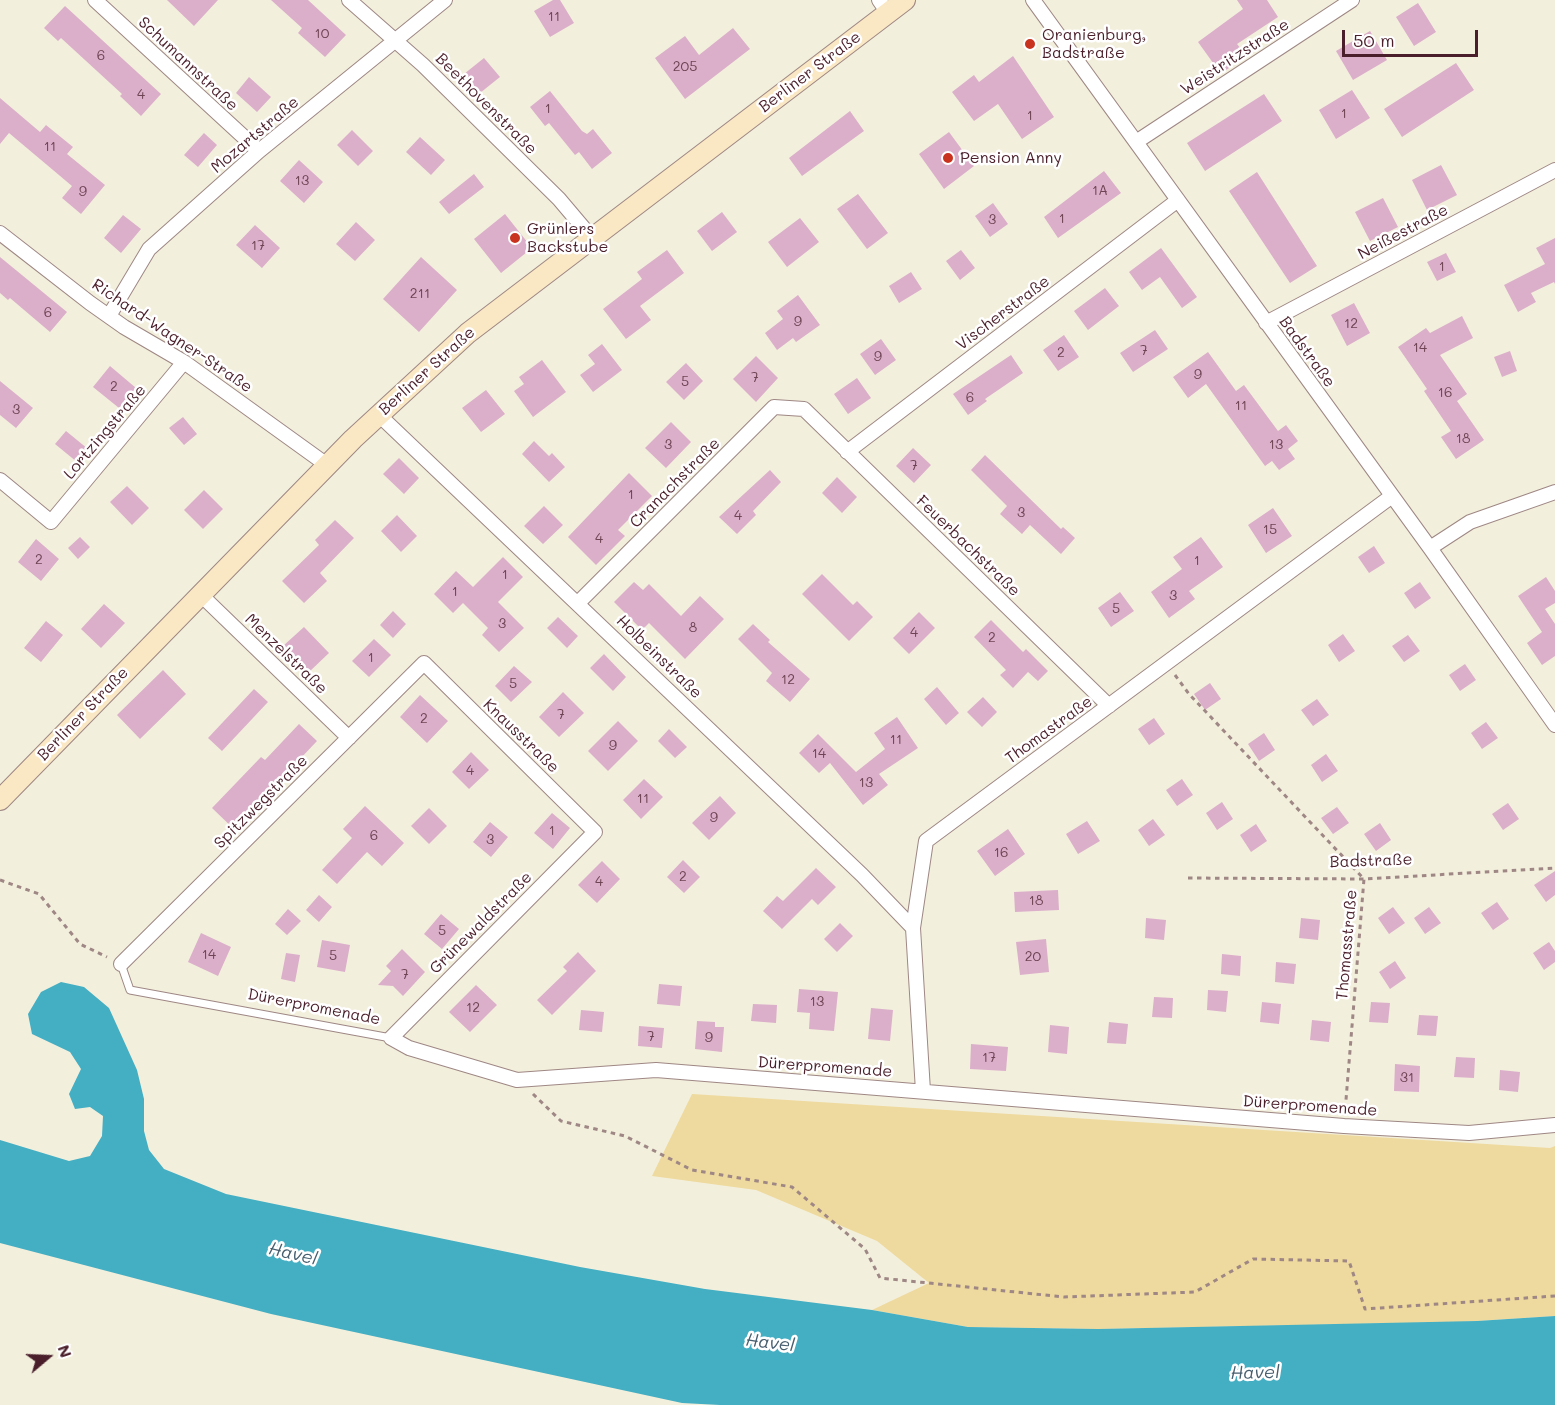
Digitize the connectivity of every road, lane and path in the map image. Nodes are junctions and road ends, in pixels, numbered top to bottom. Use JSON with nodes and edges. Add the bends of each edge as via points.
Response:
{"nodes":[{"id":1,"x":95,"y":0,"type":"edge"},
{"id":2,"x":350,"y":0,"type":"edge"},
{"id":3,"x":445,"y":0,"type":"edge"},
{"id":4,"x":905,"y":0,"type":"edge"},
{"id":5,"x":1033,"y":0,"type":"edge"},
{"id":6,"x":1352,"y":0,"type":"edge"},
{"id":7,"x":883,"y":7,"type":"edge"},
{"id":8,"x":394,"y":41,"type":"junction"},
{"id":9,"x":1136,"y":142,"type":"junction"},
{"id":10,"x":259,"y":151,"type":"junction"},
{"id":11,"x":1555,"y":170,"type":"edge"},
{"id":12,"x":1178,"y":200,"type":"junction"},
{"id":13,"x":0,"y":233,"type":"edge"},
{"id":14,"x":592,"y":238,"type":"junction"},
{"id":15,"x":109,"y":316,"type":"junction"},
{"id":16,"x":1266,"y":323,"type":"junction"},
{"id":17,"x":184,"y":362,"type":"junction"},
{"id":18,"x":804,"y":409,"type":"joint"},
{"id":19,"x":378,"y":414,"type":"junction"},
{"id":20,"x":847,"y":452,"type":"junction"},
{"id":21,"x":327,"y":465,"type":"junction"},
{"id":22,"x":0,"y":480,"type":"edge"},
{"id":23,"x":1555,"y":492,"type":"edge"},
{"id":24,"x":1392,"y":496,"type":"junction"},
{"id":25,"x":1430,"y":548,"type":"junction"},
{"id":26,"x":200,"y":594,"type":"junction"},
{"id":27,"x":578,"y":603,"type":"junction"},
{"id":28,"x":424,"y":663,"type":"joint"},
{"id":29,"x":1166,"y":663,"type":"junction"},
{"id":30,"x":1109,"y":706,"type":"junction"},
{"id":31,"x":1554,"y":722,"type":"edge"},
{"id":32,"x":349,"y":738,"type":"junction"},
{"id":33,"x":2,"y":796,"type":"edge"},
{"id":34,"x":595,"y":832,"type":"joint"},
{"id":35,"x":1555,"y":868,"type":"edge"},
{"id":36,"x":1188,"y":878,"type":"dead end"},
{"id":37,"x":1364,"y":879,"type":"junction"},
{"id":38,"x":0,"y":880,"type":"edge"},
{"id":39,"x":913,"y":928,"type":"junction"},
{"id":40,"x":121,"y":964,"type":"junction"},
{"id":41,"x":391,"y":1038,"type":"junction"},
{"id":42,"x":517,"y":1080,"type":"junction"},
{"id":43,"x":923,"y":1091,"type":"junction"},
{"id":44,"x":1555,"y":1125,"type":"edge"},
{"id":45,"x":1344,"y":1126,"type":"junction"},
{"id":46,"x":1555,"y":1296,"type":"edge"}],
"edges":[{"from":1,"to":10,"type":"street","name":"Schumannstraße"},
{"from":2,"to":8,"type":"street","name":"Beethovenstraße"},
{"from":3,"to":8,"type":"street","name":"Mozartstraße"},
{"from":4,"to":7,"type":"main road","name":"Berliner Straße"},
{"from":5,"to":9,"type":"street","name":"Badstraße"},
{"from":6,"to":9,"type":"street","name":"Weistritzstraße"},
{"from":7,"to":14,"type":"main road","name":"Berliner Straße"},
{"from":8,"to":10,"type":"street","name":"Mozartstraße"},
{"from":8,"to":14,"type":"street","name":"Beethovenstraße","via":[[542,182]]},
{"from":9,"to":12,"type":"street","name":"Badstraße"},
{"from":10,"to":15,"type":"street","name":"Mozartstraße","via":[[149,249]]},
{"from":11,"to":16,"type":"street","name":"Neißestraße"},
{"from":12,"to":16,"type":"street","name":"Badstraße"},
{"from":12,"to":20,"type":"street","name":"Vischerstraße"},
{"from":13,"to":15,"type":"street","name":"Richard-Wagner-Straße"},
{"from":14,"to":19,"type":"main road","name":"Berliner Straße","via":[[468,333]]},
{"from":15,"to":17,"type":"street","name":"Richard-Wagner-Straße"},
{"from":16,"to":24,"type":"street","name":"Badstraße"},
{"from":17,"to":21,"type":"street","name":"Richard-Wagner-Straße"},
{"from":17,"to":22,"type":"street","name":"Lortzingstraße","via":[[51,522]]},
{"from":18,"to":20,"type":"street","name":"Feuerbachstraße"},
{"from":18,"to":27,"type":"street","name":"Cranachstraße","via":[[774,407]]},
{"from":19,"to":21,"type":"main road","name":"Berliner Straße"},
{"from":19,"to":27,"type":"street","name":"Holbeinstraße"},
{"from":20,"to":30,"type":"street","name":"Feuerbachstraße"},
{"from":21,"to":26,"type":"main road","name":"Berliner Straße"},
{"from":23,"to":25,"type":"street","via":[[1470,522]]},
{"from":24,"to":25,"type":"street","name":"Badstraße"},
{"from":24,"to":29,"type":"street","name":"Thomastraße"},
{"from":25,"to":31,"type":"street","name":"Badstraße"},
{"from":26,"to":32,"type":"street","name":"Menzelstraße"},
{"from":26,"to":33,"type":"main road","name":"Berliner Straße"},
{"from":27,"to":39,"type":"street","name":"Holbeinstraße"},
{"from":28,"to":32,"type":"street","name":"Spitzwegstraße"},
{"from":28,"to":34,"type":"street","name":"Knausstraße"},
{"from":29,"to":30,"type":"street","name":"Thomastraße"},
{"from":29,"to":37,"type":"path","name":"Thomasstraße","via":[[1189,694]]},
{"from":30,"to":39,"type":"street","name":"Thomastraße","via":[[926,841]]},
{"from":32,"to":40,"type":"street","name":"Spitzwegstraße"},
{"from":34,"to":41,"type":"street","name":"Grünewaldstraße"},
{"from":35,"to":37,"type":"path","name":"Badstraße"},
{"from":36,"to":37,"type":"path","name":"Badstraße"},
{"from":37,"to":45,"type":"path","name":"Thomasstraße"},
{"from":38,"to":40,"type":"path","via":[[39,894],[80,944]]},
{"from":39,"to":43,"type":"street","name":"Thomastraße"},
{"from":40,"to":41,"type":"lane","name":"Dürerpromenade","via":[[130,990]]},
{"from":41,"to":42,"type":"street","name":"Dürerpromenade","via":[[409,1048]]},
{"from":42,"to":43,"type":"street","name":"Dürerpromenade","via":[[656,1070]]},
{"from":42,"to":46,"type":"path","via":[[561,1121],[625,1136],[692,1170],[792,1187],[865,1249],[880,1278],[1064,1298],[1195,1292],[1253,1259],[1349,1261],[1365,1309]]},
{"from":43,"to":45,"type":"street","name":"Dürerpromenade"},
{"from":44,"to":45,"type":"street","name":"Dürerpromenade","via":[[1469,1133]]}]}
